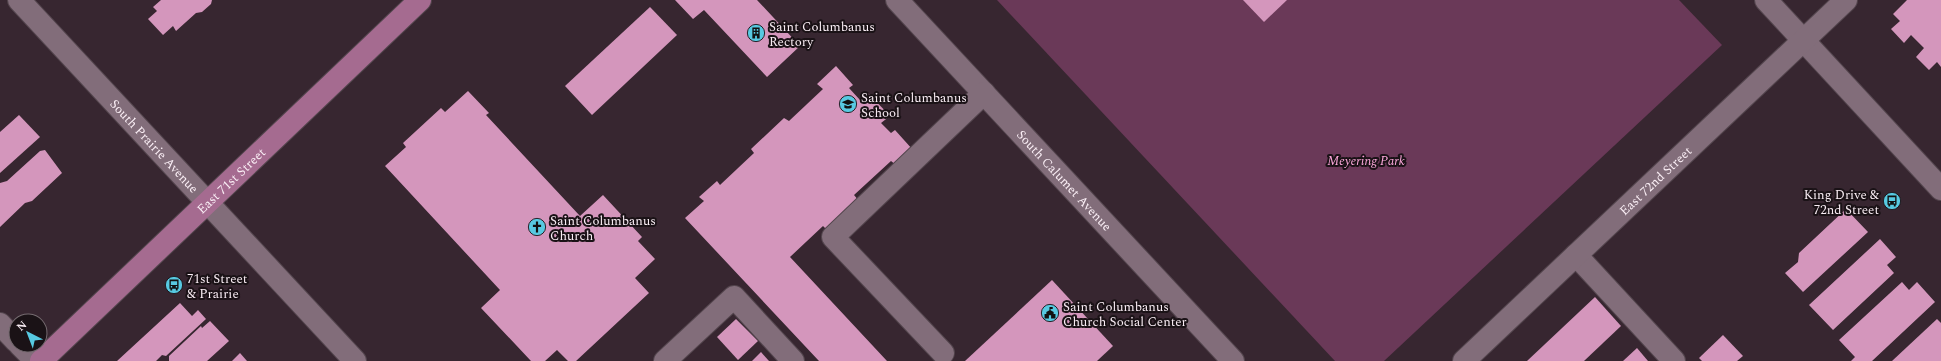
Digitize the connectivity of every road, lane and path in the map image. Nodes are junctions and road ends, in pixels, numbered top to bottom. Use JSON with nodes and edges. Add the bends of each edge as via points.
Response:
{"nodes":[{"id":1,"x":19,"y":0,"type":"edge"},
{"id":2,"x":420,"y":0,"type":"edge"},
{"id":3,"x":897,"y":0,"type":"edge"},
{"id":4,"x":1766,"y":0,"type":"edge"},
{"id":5,"x":1846,"y":0,"type":"edge"},
{"id":6,"x":1803,"y":40,"type":"junction"},
{"id":7,"x":984,"y":94,"type":"junction"},
{"id":8,"x":1941,"y":189,"type":"edge"},
{"id":9,"x":207,"y":202,"type":"junction"},
{"id":10,"x":1576,"y":255,"type":"junction"},
{"id":11,"x":0,"y":324,"type":"edge"},
{"id":12,"x":8,"y":332,"type":"edge"},
{"id":13,"x":28,"y":353,"type":"edge"},
{"id":14,"x":943,"y":353,"type":"dead end"},
{"id":15,"x":36,"y":361,"type":"edge"},
{"id":16,"x":41,"y":361,"type":"edge"},
{"id":17,"x":355,"y":361,"type":"edge"},
{"id":18,"x":665,"y":361,"type":"edge"},
{"id":19,"x":793,"y":361,"type":"edge"},
{"id":20,"x":1233,"y":361,"type":"edge"},
{"id":21,"x":1464,"y":361,"type":"edge"},
{"id":22,"x":1674,"y":361,"type":"edge"}],
"edges":[{"from":1,"to":9,"type":"street","name":"South Prairie Avenue"},
{"from":2,"to":9,"type":"main road","name":"East 71st Street"},
{"from":3,"to":7,"type":"street","name":"South Calumet Avenue"},
{"from":4,"to":6,"type":"street"},
{"from":5,"to":6,"type":"street","name":"East 72nd Street"},
{"from":6,"to":8,"type":"street"},
{"from":6,"to":10,"type":"street","name":"East 72nd Street"},
{"from":7,"to":14,"type":"street","via":[[833,237]]},
{"from":7,"to":20,"type":"street","name":"South Calumet Avenue"},
{"from":9,"to":16,"type":"main road","name":"East 71st Street"},
{"from":9,"to":17,"type":"street","name":"South Prairie Avenue"},
{"from":10,"to":21,"type":"street","name":"East 72nd Street"},
{"from":10,"to":22,"type":"street"},
{"from":11,"to":12,"type":"street"},
{"from":13,"to":15,"type":"street"},
{"from":18,"to":19,"type":"street","via":[[734,297]]}]}
